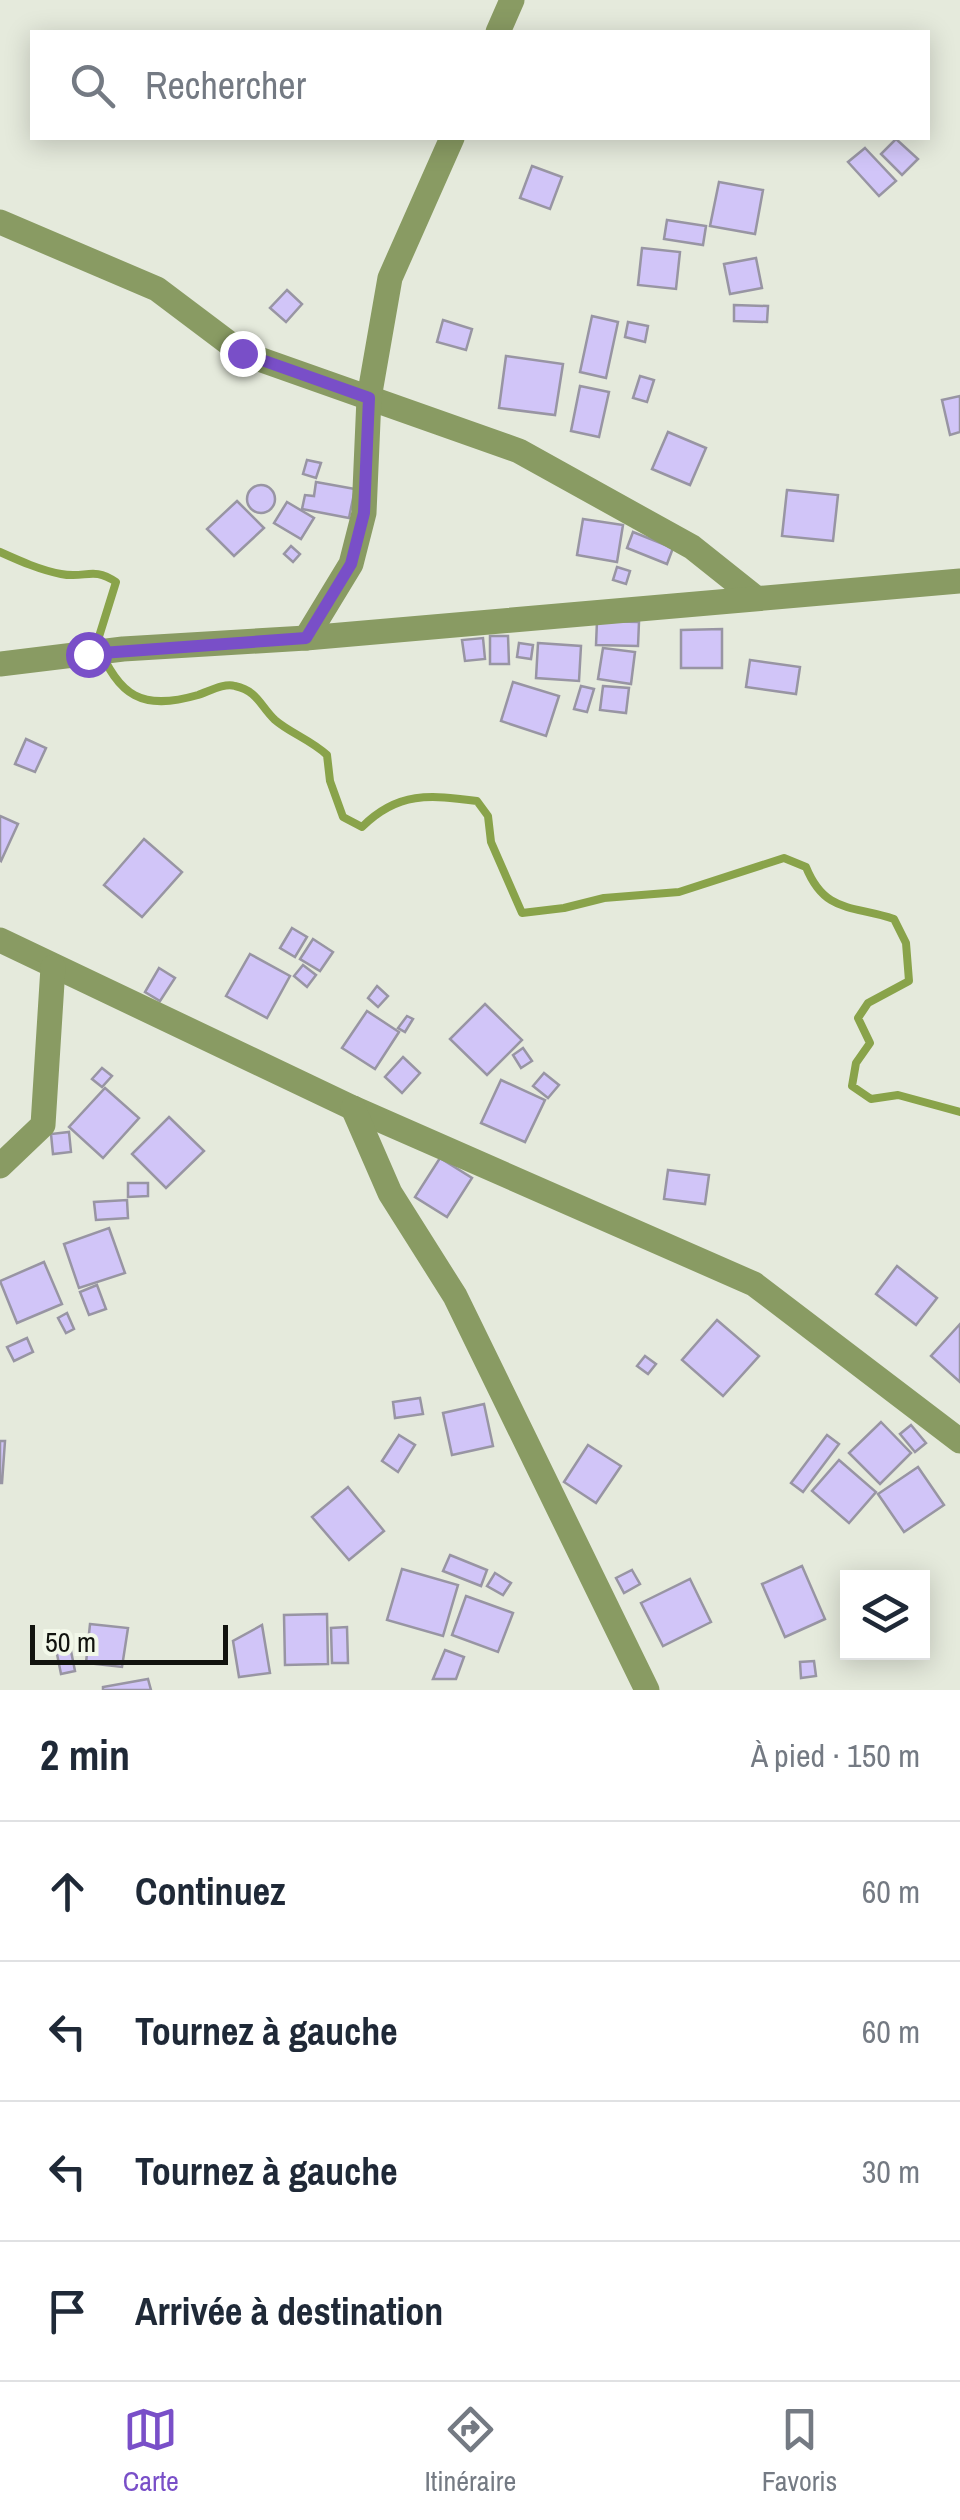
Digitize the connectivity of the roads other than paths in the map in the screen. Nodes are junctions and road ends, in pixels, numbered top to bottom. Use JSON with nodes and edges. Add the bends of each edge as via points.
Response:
{"nodes":[{"id":1,"x":512,"y":0,"type":"edge"},
{"id":2,"x":499,"y":30,"type":"edge"},
{"id":3,"x":451,"y":140,"type":"edge"},
{"id":4,"x":0,"y":222,"type":"edge"},
{"id":5,"x":369,"y":398,"type":"junction"},
{"id":6,"x":960,"y":582,"type":"edge"},
{"id":7,"x":756,"y":598,"type":"junction"},
{"id":8,"x":306,"y":638,"type":"junction"},
{"id":9,"x":0,"y":664,"type":"edge"},
{"id":10,"x":0,"y":940,"type":"edge"},
{"id":11,"x":54,"y":967,"type":"junction"},
{"id":12,"x":353,"y":1108,"type":"junction"},
{"id":13,"x":0,"y":1166,"type":"edge"},
{"id":14,"x":960,"y":1441,"type":"edge"},
{"id":15,"x":646,"y":1690,"type":"edge"}],
"edges":[{"from":1,"to":2,"type":"street"},
{"from":3,"to":5,"type":"street","via":[[390,278]]},
{"from":4,"to":5,"type":"street","via":[[157,289],[242,353]]},
{"from":5,"to":7,"type":"street","via":[[519,450],[692,547]]},
{"from":5,"to":8,"type":"street","via":[[364,513],[351,564]]},
{"from":6,"to":7,"type":"street"},
{"from":7,"to":8,"type":"street"},
{"from":8,"to":9,"type":"street"},
{"from":10,"to":11,"type":"street"},
{"from":11,"to":12,"type":"street"},
{"from":11,"to":13,"type":"street","via":[[43,1125]]},
{"from":12,"to":14,"type":"street","via":[[754,1284]]},
{"from":12,"to":15,"type":"street","via":[[390,1194],[455,1296]]}]}
